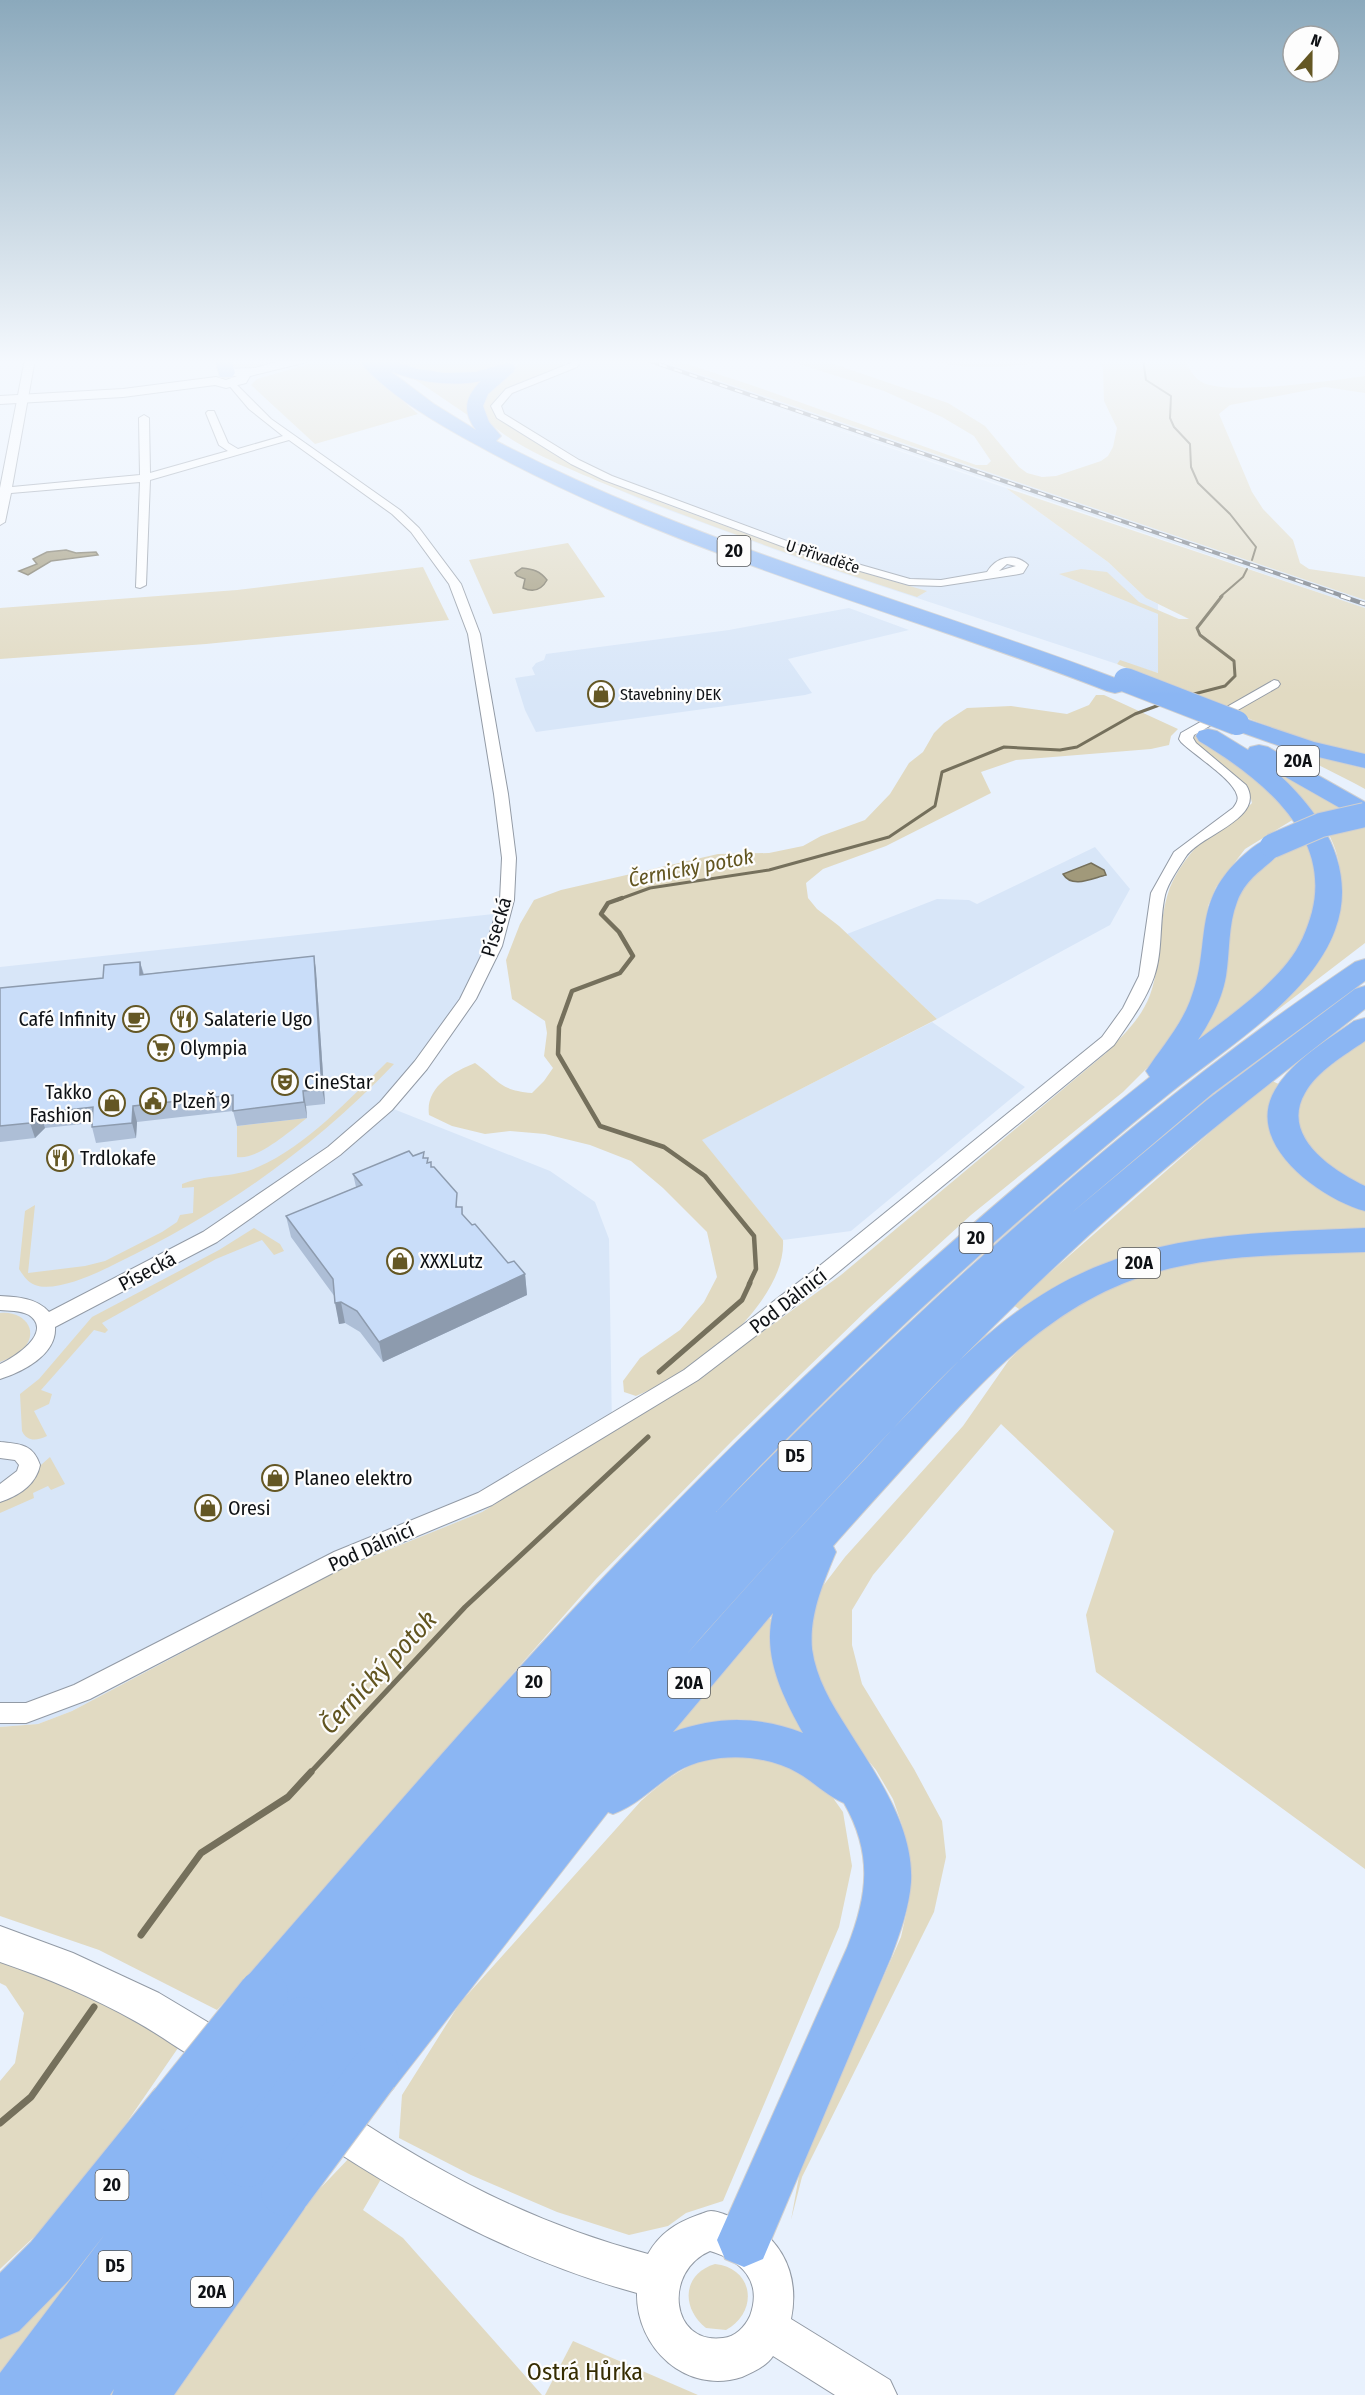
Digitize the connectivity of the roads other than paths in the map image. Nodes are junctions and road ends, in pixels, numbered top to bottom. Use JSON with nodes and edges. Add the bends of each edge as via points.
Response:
{"nodes":[{"id":1,"x":7,"y":471,"type":"edge"},
{"id":2,"x":145,"y":471,"type":"edge"},
{"id":3,"x":171,"y":471,"type":"edge"},
{"id":4,"x":338,"y":471,"type":"edge"},
{"id":5,"x":541,"y":471,"type":"edge"},
{"id":6,"x":562,"y":471,"type":"edge"},
{"id":7,"x":595,"y":471,"type":"edge"},
{"id":8,"x":145,"y":478,"type":"junction"},
{"id":9,"x":3,"y":490,"type":"edge"},
{"id":10,"x":0,"y":522,"type":"edge"},
{"id":11,"x":992,"y":574,"type":"dead end"},
{"id":12,"x":140,"y":585,"type":"dead end"},
{"id":13,"x":1120,"y":683,"type":"junction"},
{"id":14,"x":1274,"y":684,"type":"dead end"},
{"id":15,"x":1223,"y":729,"type":"junction"},
{"id":16,"x":1365,"y":761,"type":"edge"},
{"id":17,"x":1365,"y":798,"type":"edge"},
{"id":18,"x":1365,"y":813,"type":"edge"},
{"id":19,"x":1365,"y":968,"type":"edge"},
{"id":20,"x":1365,"y":995,"type":"edge"},
{"id":21,"x":1365,"y":1027,"type":"edge"},
{"id":22,"x":1139,"y":1101,"type":"junction"},
{"id":23,"x":1365,"y":1200,"type":"edge"},
{"id":24,"x":1365,"y":1240,"type":"edge"},
{"id":25,"x":0,"y":1303,"type":"edge"},
{"id":26,"x":45,"y":1323,"type":"junction"},
{"id":27,"x":0,"y":1372,"type":"edge"},
{"id":28,"x":0,"y":1450,"type":"edge"},
{"id":29,"x":0,"y":1494,"type":"edge"},
{"id":30,"x":833,"y":1518,"type":"junction"},
{"id":31,"x":0,"y":1713,"type":"edge"},
{"id":32,"x":869,"y":1804,"type":"junction"},
{"id":33,"x":548,"y":1850,"type":"junction"},
{"id":34,"x":0,"y":1944,"type":"edge"},
{"id":35,"x":337,"y":2047,"type":"junction"},
{"id":36,"x":229,"y":2149,"type":"junction"},
{"id":37,"x":744,"y":2240,"type":"junction"},
{"id":38,"x":659,"y":2278,"type":"junction"},
{"id":39,"x":0,"y":2312,"type":"edge"},
{"id":40,"x":768,"y":2328,"type":"junction"},
{"id":41,"x":18,"y":2395,"type":"edge"},
{"id":42,"x":76,"y":2395,"type":"edge"},
{"id":43,"x":140,"y":2395,"type":"edge"},
{"id":44,"x":875,"y":2395,"type":"edge"}],
"edges":[{"from":1,"to":9,"type":"street"},
{"from":2,"to":8,"type":"street"},
{"from":3,"to":8,"type":"street"},
{"from":4,"to":26,"type":"street","name":"Písecká","via":[[415,530],[455,584],[474,634],[509,858],[507,900],[494,946],[468,999],[421,1065],[372,1119],[334,1151],[210,1237]]},
{"from":5,"to":13,"type":"highway","number":"20","via":[[741,554]]},
{"from":6,"to":13,"type":"highway","number":"20","via":[[664,516],[1026,641]]},
{"from":7,"to":11,"type":"street","name":"U Přivaděče","via":[[815,555],[909,582],[941,583]]},
{"from":8,"to":9,"type":"street"},
{"from":8,"to":12,"type":"street"},
{"from":9,"to":10,"type":"street"},
{"from":13,"to":15,"type":"highway","number":"20"},
{"from":13,"to":15,"type":"highway","bridge":true},
{"from":14,"to":31,"type":"street","name":"Pod Dálnicí","via":[[1188,733],[1186,739],[1198,753],[1239,784],[1244,802],[1238,811],[1181,852],[1163,883],[1158,893],[1147,976],[1108,1041],[824,1273],[691,1375],[485,1499],[342,1558],[82,1692],[26,1713]]},
{"from":15,"to":16,"type":"highway"},
{"from":15,"to":17,"type":"highway","number":"20A"},
{"from":15,"to":18,"type":"highway"},
{"from":15,"to":22,"type":"highway","number":"20","via":[[1305,818],[1319,843],[1327,870],[1326,912],[1316,941],[1292,975]]},
{"from":18,"to":22,"type":"highway","bridge":true,"via":[[1306,830],[1272,846],[1249,864],[1227,892],[1217,926],[1212,976],[1200,1010]]},
{"from":19,"to":35,"type":"highway","number":"D5","via":[[1278,1027],[1162,1118],[1038,1224],[897,1356],[691,1564],[536,1739]]},
{"from":20,"to":35,"type":"highway","number":"D5","via":[[1307,1036],[1187,1133],[1048,1254],[905,1390],[723,1581],[584,1741],[477,1868]]},
{"from":21,"to":23,"type":"highway","via":[[1293,1087],[1285,1102],[1283,1118],[1292,1144],[1305,1162],[1337,1187]]},
{"from":22,"to":36,"type":"highway","number":"20","bridge":true,"via":[[1011,1208],[820,1383],[683,1521],[496,1723],[263,1995]]},
{"from":24,"to":30,"type":"highway","number":"20A","via":[[1200,1250],[1149,1260],[1082,1286],[1040,1311],[1003,1342]]},
{"from":25,"to":26,"type":"street","via":[[30,1306]]},
{"from":26,"to":27,"type":"street","via":[[45,1337],[38,1349],[27,1360]]},
{"from":28,"to":29,"type":"street","via":[[21,1452],[29,1468],[20,1483]]},
{"from":30,"to":32,"type":"highway","via":[[796,1595],[790,1649],[807,1701]]},
{"from":30,"to":33,"type":"highway","number":"20A"},
{"from":32,"to":33,"type":"highway","via":[[824,1764],[786,1746],[749,1738],[711,1740],[658,1760]]},
{"from":32,"to":37,"type":"highway","via":[[882,1835],[888,1869],[879,1926]]},
{"from":33,"to":35,"type":"highway","number":"20A"},
{"from":34,"to":38,"type":"main road","via":[[55,1962],[122,1992],[182,2026],[373,2154],[464,2206],[572,2254]]},
{"from":35,"to":36,"type":"highway","number":"20A","bridge":true},
{"from":35,"to":36,"type":"highway","number":"D5","bridge":true},
{"from":36,"to":39,"type":"highway","number":"20","via":[[50,2261]]},
{"from":36,"to":41,"type":"highway","number":"D5"},
{"from":36,"to":42,"type":"highway","number":"D5"},
{"from":36,"to":43,"type":"highway","number":"20A"},
{"from":37,"to":38,"type":"main road","via":[[728,2232],[693,2235],[666,2260]]},
{"from":37,"to":40,"type":"main road","via":[[759,2252],[769,2269],[774,2309]]},
{"from":38,"to":40,"type":"main road","via":[[657,2299],[661,2319],[671,2338],[685,2352],[703,2360],[722,2362],[740,2357],[756,2345]]},
{"from":40,"to":44,"type":"main road"}]}
